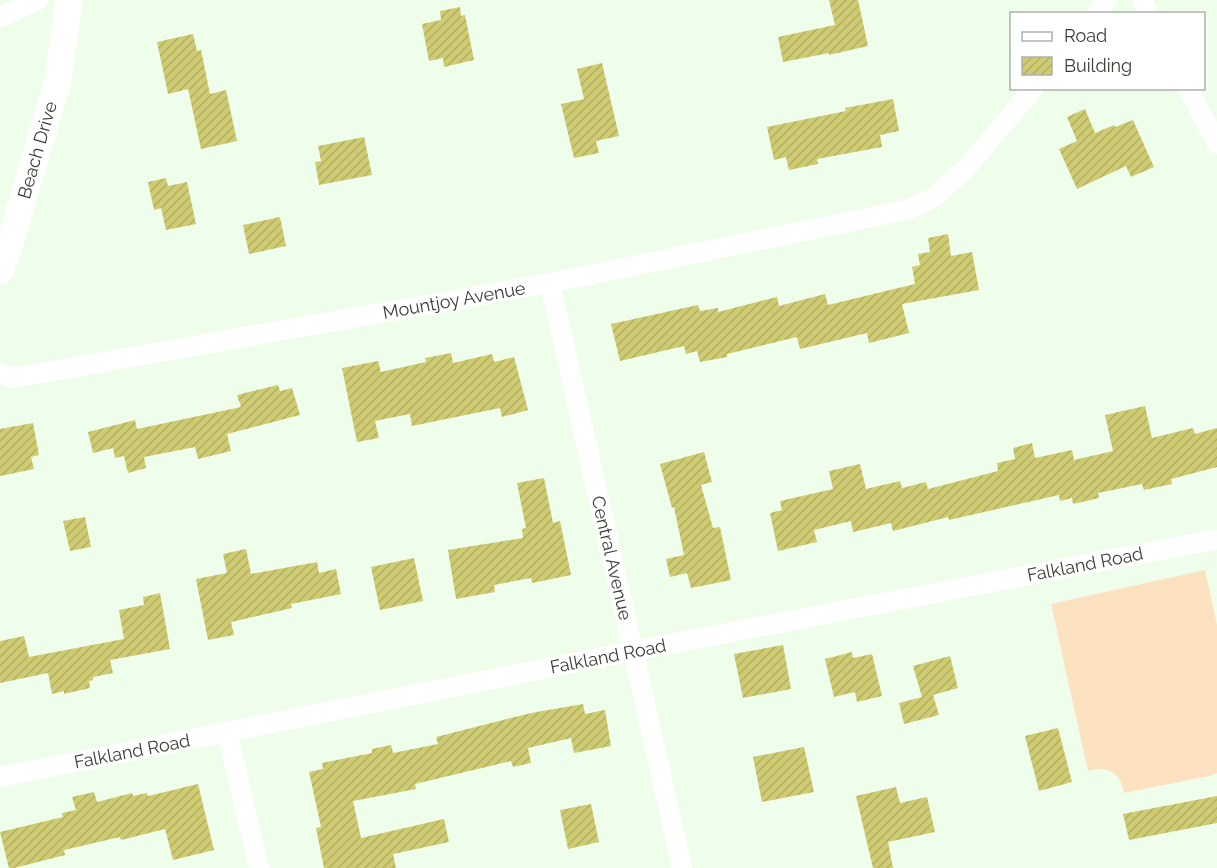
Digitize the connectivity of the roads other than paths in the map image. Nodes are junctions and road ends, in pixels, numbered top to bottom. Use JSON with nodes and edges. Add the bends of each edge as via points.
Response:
{"nodes":[{"id":1,"x":38,"y":0,"type":"edge"},
{"id":2,"x":69,"y":0,"type":"edge"},
{"id":3,"x":1108,"y":0,"type":"edge"},
{"id":4,"x":1098,"y":12,"type":"edge"},
{"id":5,"x":0,"y":17,"type":"edge"},
{"id":6,"x":1032,"y":90,"type":"edge"},
{"id":7,"x":1189,"y":90,"type":"edge"},
{"id":8,"x":1217,"y":144,"type":"edge"},
{"id":9,"x":0,"y":270,"type":"edge"},
{"id":10,"x":550,"y":283,"type":"junction"},
{"id":11,"x":0,"y":373,"type":"edge"},
{"id":12,"x":1217,"y":539,"type":"edge"},
{"id":13,"x":633,"y":651,"type":"junction"},
{"id":14,"x":227,"y":732,"type":"junction"},
{"id":15,"x":0,"y":777,"type":"edge"},
{"id":16,"x":259,"y":868,"type":"edge"},
{"id":17,"x":682,"y":868,"type":"edge"}],
"edges":[{"from":1,"to":5,"type":"street"},
{"from":2,"to":9,"type":"street","name":"Beach Drive","via":[[58,80]]},
{"from":3,"to":4,"type":"street"},
{"from":6,"to":10,"type":"street","name":"Mountjoy Avenue","via":[[968,167],[933,198],[906,210]]},
{"from":7,"to":8,"type":"street"},
{"from":10,"to":11,"type":"street","name":"Mountjoy Avenue","via":[[13,378]]},
{"from":10,"to":13,"type":"street","name":"Central Avenue"},
{"from":12,"to":13,"type":"street","name":"Falkland Road"},
{"from":13,"to":14,"type":"street","name":"Falkland Road"},
{"from":13,"to":17,"type":"street","name":"Central Avenue"},
{"from":14,"to":15,"type":"street","name":"Falkland Road"},
{"from":14,"to":16,"type":"street"}]}
